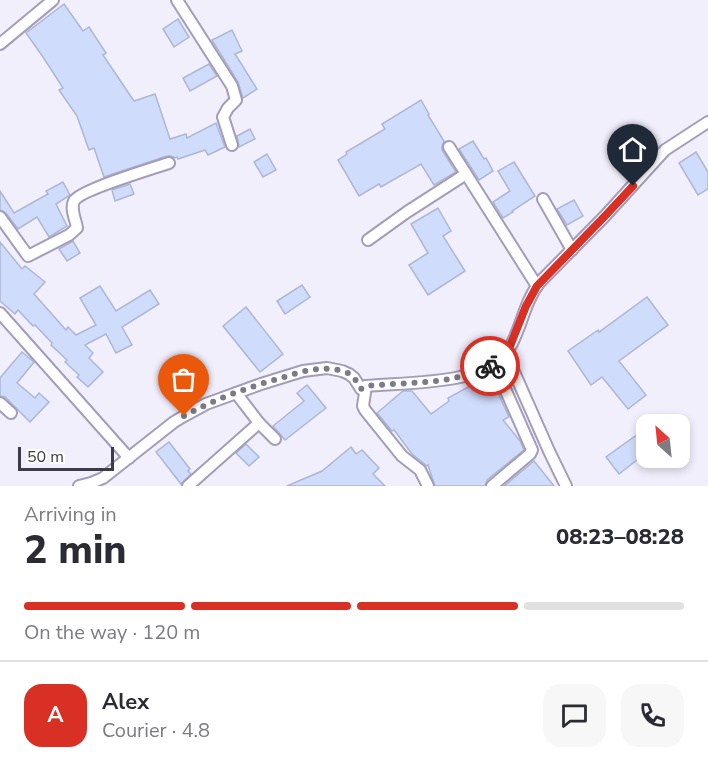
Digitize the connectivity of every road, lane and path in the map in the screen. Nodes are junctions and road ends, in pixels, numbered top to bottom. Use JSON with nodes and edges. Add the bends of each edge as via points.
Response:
{"nodes":[{"id":1,"x":54,"y":0,"type":"edge"},
{"id":2,"x":177,"y":0,"type":"edge"},
{"id":3,"x":0,"y":44,"type":"edge"},
{"id":4,"x":708,"y":122,"type":"edge"},
{"id":5,"x":232,"y":145,"type":"dead end"},
{"id":6,"x":449,"y":147,"type":"dead end"},
{"id":7,"x":169,"y":163,"type":"dead end"},
{"id":8,"x":466,"y":174,"type":"junction"},
{"id":9,"x":543,"y":199,"type":"dead end"},
{"id":10,"x":0,"y":217,"type":"edge"},
{"id":11,"x":369,"y":240,"type":"dead end"},
{"id":12,"x":572,"y":250,"type":"junction"},
{"id":13,"x":537,"y":286,"type":"junction"},
{"id":14,"x":0,"y":313,"type":"edge"},
{"id":15,"x":506,"y":356,"type":"junction"},
{"id":16,"x":494,"y":364,"type":"junction"},
{"id":17,"x":366,"y":386,"type":"junction"},
{"id":18,"x":236,"y":393,"type":"junction"},
{"id":19,"x":0,"y":403,"type":"edge"},
{"id":20,"x":12,"y":413,"type":"dead end"},
{"id":21,"x":259,"y":423,"type":"junction"},
{"id":22,"x":275,"y":439,"type":"dead end"},
{"id":23,"x":129,"y":458,"type":"junction"},
{"id":24,"x":79,"y":486,"type":"edge"},
{"id":25,"x":188,"y":486,"type":"edge"},
{"id":26,"x":428,"y":486,"type":"edge"},
{"id":27,"x":492,"y":486,"type":"edge"},
{"id":28,"x":566,"y":486,"type":"edge"}],
"edges":[{"from":1,"to":3,"type":"street"},
{"from":2,"to":5,"type":"street","via":[[232,86],[236,100],[223,117]]},
{"from":4,"to":12,"type":"street","via":[[665,150]]},
{"from":6,"to":8,"type":"street"},
{"from":7,"to":10,"type":"street","via":[[79,196],[73,203],[77,228],[27,256]]},
{"from":8,"to":11,"type":"street"},
{"from":8,"to":13,"type":"street"},
{"from":9,"to":12,"type":"street"},
{"from":12,"to":13,"type":"street"},
{"from":13,"to":15,"type":"street"},
{"from":14,"to":23,"type":"street"},
{"from":15,"to":16,"type":"street"},
{"from":15,"to":28,"type":"street"},
{"from":16,"to":17,"type":"street","via":[[453,378]]},
{"from":16,"to":27,"type":"street","via":[[532,450]]},
{"from":17,"to":18,"type":"street","via":[[361,389],[354,378],[342,371],[318,369]]},
{"from":17,"to":26,"type":"street","via":[[365,410],[402,456],[420,470]]},
{"from":18,"to":21,"type":"street"},
{"from":18,"to":23,"type":"street","via":[[184,416]]},
{"from":19,"to":20,"type":"street"},
{"from":21,"to":22,"type":"street"},
{"from":21,"to":25,"type":"street"},
{"from":23,"to":24,"type":"street","via":[[103,478]]}]}
